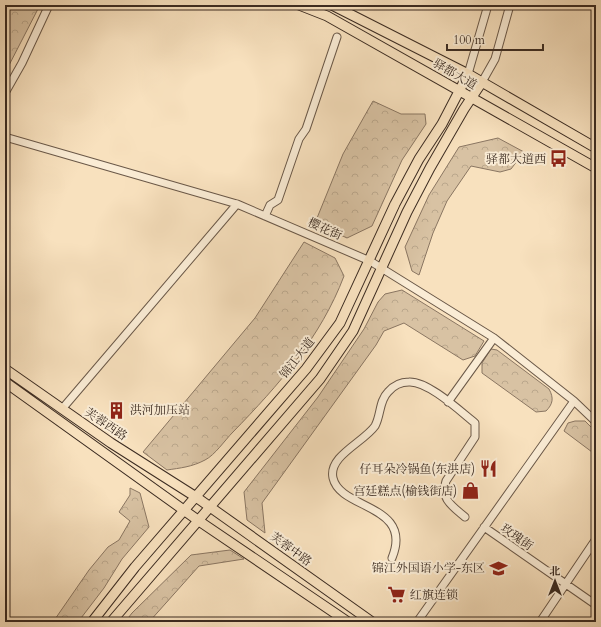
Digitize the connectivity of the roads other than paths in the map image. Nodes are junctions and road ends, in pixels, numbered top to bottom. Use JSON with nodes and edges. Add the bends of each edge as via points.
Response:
{"nodes":[{"id":1,"x":49,"y":5,"type":"edge"},
{"id":2,"x":299,"y":5,"type":"edge"},
{"id":3,"x":332,"y":5,"type":"edge"},
{"id":4,"x":488,"y":5,"type":"edge"},
{"id":5,"x":510,"y":5,"type":"edge"},
{"id":6,"x":337,"y":37,"type":"dead end"},
{"id":7,"x":468,"y":74,"type":"junction"},
{"id":8,"x":482,"y":82,"type":"junction"},
{"id":9,"x":5,"y":92,"type":"edge"},
{"id":10,"x":459,"y":92,"type":"junction"},
{"id":11,"x":471,"y":97,"type":"junction"},
{"id":12,"x":5,"y":137,"type":"edge"},
{"id":13,"x":596,"y":148,"type":"edge"},
{"id":14,"x":596,"y":168,"type":"edge"},
{"id":15,"x":237,"y":204,"type":"junction"},
{"id":16,"x":265,"y":216,"type":"junction"},
{"id":17,"x":370,"y":261,"type":"junction"},
{"id":18,"x":383,"y":268,"type":"junction"},
{"id":19,"x":494,"y":338,"type":"junction"},
{"id":20,"x":5,"y":369,"type":"edge"},
{"id":21,"x":5,"y":382,"type":"edge"},
{"id":22,"x":574,"y":401,"type":"junction"},
{"id":23,"x":448,"y":402,"type":"junction"},
{"id":24,"x":62,"y":409,"type":"junction"},
{"id":25,"x":596,"y":422,"type":"edge"},
{"id":26,"x":196,"y":496,"type":"junction"},
{"id":27,"x":211,"y":507,"type":"junction"},
{"id":28,"x":184,"y":510,"type":"junction"},
{"id":29,"x":465,"y":517,"type":"dead end"},
{"id":30,"x":199,"y":521,"type":"junction"},
{"id":31,"x":484,"y":527,"type":"junction"},
{"id":32,"x":596,"y":539,"type":"edge"},
{"id":33,"x":392,"y":558,"type":"dead end"},
{"id":34,"x":566,"y":584,"type":"junction"},
{"id":35,"x":596,"y":605,"type":"edge"},
{"id":36,"x":92,"y":622,"type":"edge"},
{"id":37,"x":111,"y":622,"type":"edge"},
{"id":38,"x":348,"y":622,"type":"edge"},
{"id":39,"x":372,"y":622,"type":"edge"},
{"id":40,"x":417,"y":622,"type":"edge"},
{"id":41,"x":540,"y":622,"type":"edge"}],
"edges":[{"from":1,"to":9,"type":"street","via":[[22,63]]},
{"from":2,"to":10,"type":"main road","name":"驿都大道","via":[[327,16]]},
{"from":3,"to":7,"type":"main road","name":"驿都大道"},
{"from":4,"to":7,"type":"street"},
{"from":5,"to":8,"type":"street","via":[[496,59]]},
{"from":6,"to":16,"type":"street","via":[[306,130],[300,139],[278,200],[270,205]]},
{"from":7,"to":8,"type":"main road","name":"驿都大道"},
{"from":7,"to":10,"type":"main road","name":"锦江大道"},
{"from":8,"to":11,"type":"main road"},
{"from":8,"to":13,"type":"main road","name":"驿都大道"},
{"from":10,"to":11,"type":"main road","name":"驿都大道"},
{"from":10,"to":17,"type":"main road","name":"锦江大道","via":[[395,204]]},
{"from":11,"to":14,"type":"main road","name":"驿都大道"},
{"from":11,"to":18,"type":"main road","via":[[407,212]]},
{"from":12,"to":15,"type":"street","name":"樱花街"},
{"from":15,"to":16,"type":"street","name":"樱花街"},
{"from":15,"to":24,"type":"street"},
{"from":16,"to":17,"type":"street","name":"樱花街"},
{"from":17,"to":18,"type":"street","name":"樱花街"},
{"from":17,"to":26,"type":"main road","name":"锦江大道","via":[[340,322],[306,369]]},
{"from":18,"to":19,"type":"street","name":"樱花街"},
{"from":18,"to":27,"type":"main road","via":[[353,331],[320,379]]},
{"from":19,"to":22,"type":"street","name":"樱花街"},
{"from":19,"to":23,"type":"street"},
{"from":20,"to":24,"type":"main road","name":"芙蓉西路"},
{"from":21,"to":28,"type":"main road","name":"芙蓉西路"},
{"from":22,"to":25,"type":"street","name":"樱花街"},
{"from":22,"to":31,"type":"street"},
{"from":23,"to":29,"type":"street","via":[[474,423],[476,430],[472,443],[444,487],[446,499]]},
{"from":23,"to":33,"type":"street","via":[[419,383],[410,381],[393,387],[386,394],[375,425],[334,464],[333,478],[339,489],[389,520],[394,529],[396,544]]},
{"from":24,"to":26,"type":"main road","name":"芙蓉西路"},
{"from":26,"to":27,"type":"main road","name":"芙蓉中路"},
{"from":26,"to":28,"type":"main road","name":"锦江大道"},
{"from":27,"to":30,"type":"main road"},
{"from":27,"to":39,"type":"main road","name":"芙蓉中路"},
{"from":28,"to":30,"type":"main road"},
{"from":28,"to":36,"type":"main road","name":"锦江大道"},
{"from":30,"to":37,"type":"main road"},
{"from":30,"to":38,"type":"main road"},
{"from":31,"to":34,"type":"street","name":"玫瑰街"},
{"from":31,"to":40,"type":"street"},
{"from":32,"to":34,"type":"street"},
{"from":34,"to":35,"type":"street","name":"玫瑰街"},
{"from":34,"to":41,"type":"street"}]}
